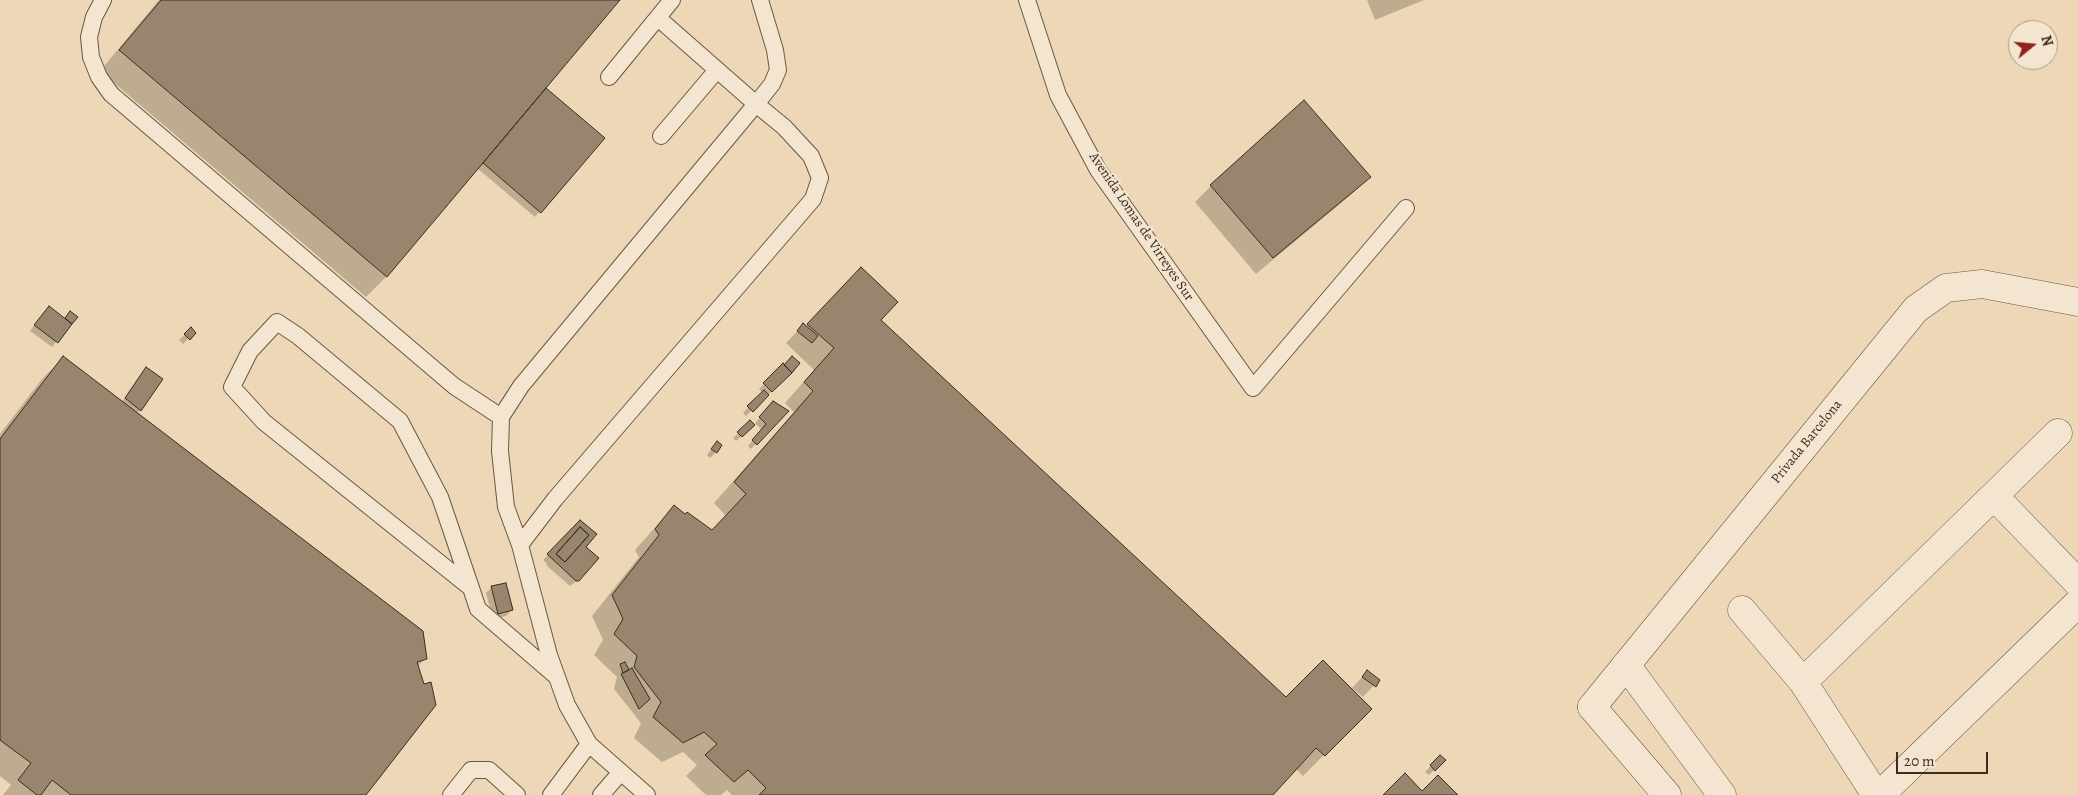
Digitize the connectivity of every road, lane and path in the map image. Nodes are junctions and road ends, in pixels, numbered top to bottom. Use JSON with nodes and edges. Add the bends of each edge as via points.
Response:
{"nodes":[{"id":1,"x":103,"y":0,"type":"edge"},
{"id":2,"x":672,"y":0,"type":"edge"},
{"id":3,"x":760,"y":0,"type":"edge"},
{"id":4,"x":1027,"y":0,"type":"edge"},
{"id":5,"x":658,"y":18,"type":"junction"},
{"id":6,"x":717,"y":70,"type":"junction"},
{"id":7,"x":609,"y":76,"type":"dead end"},
{"id":8,"x":756,"y":104,"type":"junction"},
{"id":9,"x":661,"y":136,"type":"dead end"},
{"id":10,"x":1406,"y":208,"type":"dead end"},
{"id":11,"x":2078,"y":302,"type":"edge"},
{"id":12,"x":500,"y":417,"type":"junction"},
{"id":13,"x":2058,"y":433,"type":"dead end"},
{"id":14,"x":1994,"y":496,"type":"junction"},
{"id":15,"x":520,"y":544,"type":"junction"},
{"id":16,"x":2078,"y":582,"type":"edge"},
{"id":17,"x":471,"y":588,"type":"junction"},
{"id":18,"x":2078,"y":603,"type":"edge"},
{"id":19,"x":1742,"y":610,"type":"dead end"},
{"id":20,"x":1626,"y":665,"type":"junction"},
{"id":21,"x":557,"y":677,"type":"junction"},
{"id":22,"x":1803,"y":682,"type":"junction"},
{"id":23,"x":589,"y":744,"type":"junction"},
{"id":24,"x":621,"y":772,"type":"junction"},
{"id":25,"x":451,"y":795,"type":"edge"},
{"id":26,"x":517,"y":795,"type":"edge"},
{"id":27,"x":551,"y":795,"type":"edge"},
{"id":28,"x":602,"y":795,"type":"edge"},
{"id":29,"x":648,"y":795,"type":"edge"},
{"id":30,"x":1667,"y":795,"type":"edge"},
{"id":31,"x":1722,"y":795,"type":"edge"},
{"id":32,"x":1876,"y":795,"type":"edge"},
{"id":33,"x":1880,"y":795,"type":"edge"}],
"edges":[{"from":1,"to":12,"type":"lane","via":[[89,37],[91,57],[99,78],[111,94],[454,386]]},
{"from":2,"to":5,"type":"lane"},
{"from":3,"to":8,"type":"lane","via":[[778,70],[772,84]]},
{"from":4,"to":10,"type":"lane","name":"Avenida Lomas de Virreyes Sur","via":[[1058,95],[1098,170],[1253,388]]},
{"from":5,"to":6,"type":"lane"},
{"from":5,"to":7,"type":"lane"},
{"from":6,"to":8,"type":"lane"},
{"from":6,"to":9,"type":"lane"},
{"from":8,"to":12,"type":"lane","via":[[521,386]]},
{"from":8,"to":15,"type":"lane","via":[[784,127],[811,156],[820,178],[813,198]]},
{"from":11,"to":20,"type":"street","name":"Privada Barcelona","via":[[1982,284],[1946,288],[1916,309]]},
{"from":12,"to":15,"type":"lane","via":[[506,507]]},
{"from":13,"to":14,"type":"street"},
{"from":14,"to":16,"type":"street"},
{"from":14,"to":22,"type":"street"},
{"from":15,"to":21,"type":"lane"},
{"from":17,"to":17,"type":"lane","via":[[440,497],[400,421],[298,336],[276,322],[250,351],[232,387],[264,422]]},
{"from":17,"to":21,"type":"lane","via":[[478,609]]},
{"from":18,"to":33,"type":"street"},
{"from":19,"to":22,"type":"street"},
{"from":20,"to":30,"type":"street","name":"Privada Barcelona","via":[[1592,708]]},
{"from":20,"to":31,"type":"street"},
{"from":21,"to":23,"type":"lane","via":[[567,705]]},
{"from":22,"to":32,"type":"street"},
{"from":23,"to":24,"type":"lane"},
{"from":23,"to":27,"type":"lane"},
{"from":24,"to":28,"type":"lane"},
{"from":24,"to":29,"type":"lane"},
{"from":25,"to":26,"type":"lane","via":[[471,770],[489,770]]}]}
